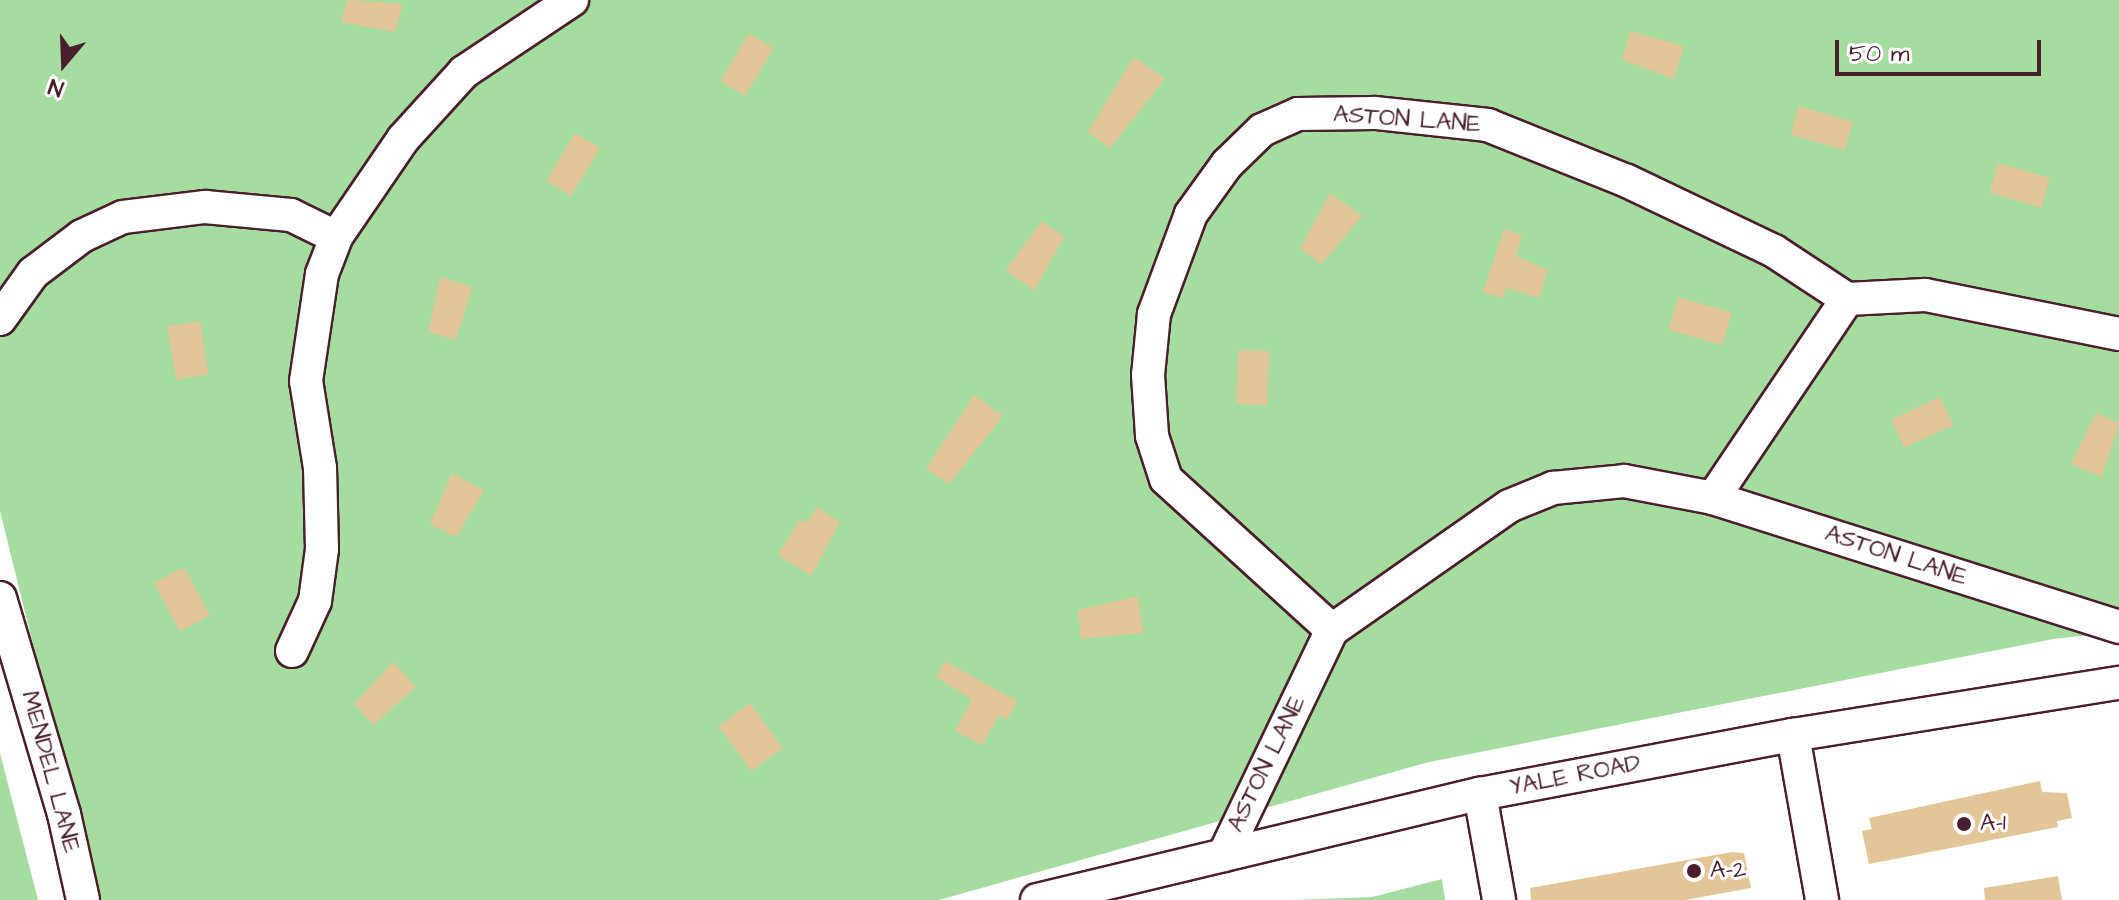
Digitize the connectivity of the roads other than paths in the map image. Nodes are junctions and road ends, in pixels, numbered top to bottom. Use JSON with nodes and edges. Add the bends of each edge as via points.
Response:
{"nodes":[{"id":1,"x":572,"y":0,"type":"edge"},
{"id":2,"x":336,"y":237,"type":"junction"},
{"id":3,"x":1847,"y":299,"type":"junction"},
{"id":4,"x":0,"y":319,"type":"edge"},
{"id":5,"x":2119,"y":334,"type":"edge"},
{"id":6,"x":1713,"y":498,"type":"junction"},
{"id":7,"x":0,"y":598,"type":"edge"},
{"id":8,"x":2119,"y":627,"type":"edge"},
{"id":9,"x":1332,"y":630,"type":"junction"},
{"id":10,"x":292,"y":651,"type":"dead end"},
{"id":11,"x":2119,"y":683,"type":"edge"},
{"id":12,"x":1793,"y":735,"type":"junction"},
{"id":13,"x":1480,"y":794,"type":"junction"},
{"id":14,"x":1224,"y":855,"type":"junction"},
{"id":15,"x":1139,"y":887,"type":"edge"},
{"id":16,"x":83,"y":900,"type":"edge"},
{"id":17,"x":1037,"y":900,"type":"edge"},
{"id":18,"x":1499,"y":900,"type":"edge"},
{"id":19,"x":1822,"y":900,"type":"edge"}],
"edges":[{"from":1,"to":2,"type":"street","via":[[464,72],[403,139]]},
{"from":2,"to":4,"type":"street","via":[[277,214],[205,207],[123,217],[82,236],[33,273]]},
{"from":2,"to":10,"type":"street","via":[[322,274],[306,381],[320,468],[322,549],[315,601]]},
{"from":3,"to":5,"type":"street","via":[[1925,295]]},
{"from":3,"to":6,"type":"street"},
{"from":3,"to":9,"type":"street","name":"ASTON LANE","via":[[1747,238],[1488,125],[1375,113],[1298,114],[1262,130],[1227,164],[1191,214],[1172,259],[1154,314],[1148,375],[1152,436],[1166,479]]},
{"from":6,"to":8,"type":"street","name":"ASTON LANE"},
{"from":6,"to":9,"type":"street","name":"ASTON LANE","via":[[1624,481],[1553,488],[1509,506]]},
{"from":7,"to":16,"type":"street","name":"MENDEL LANE","via":[[64,814]]},
{"from":9,"to":14,"type":"street","name":"ASTON LANE"},
{"from":11,"to":12,"type":"street","name":"YALE ROAD"},
{"from":12,"to":13,"type":"street","name":"YALE ROAD"},
{"from":12,"to":19,"type":"street"},
{"from":13,"to":14,"type":"street","name":"YALE ROAD"},
{"from":13,"to":18,"type":"street"},
{"from":14,"to":15,"type":"street","name":"YALE ROAD"},
{"from":15,"to":17,"type":"street","name":"YALE ROAD"}]}
